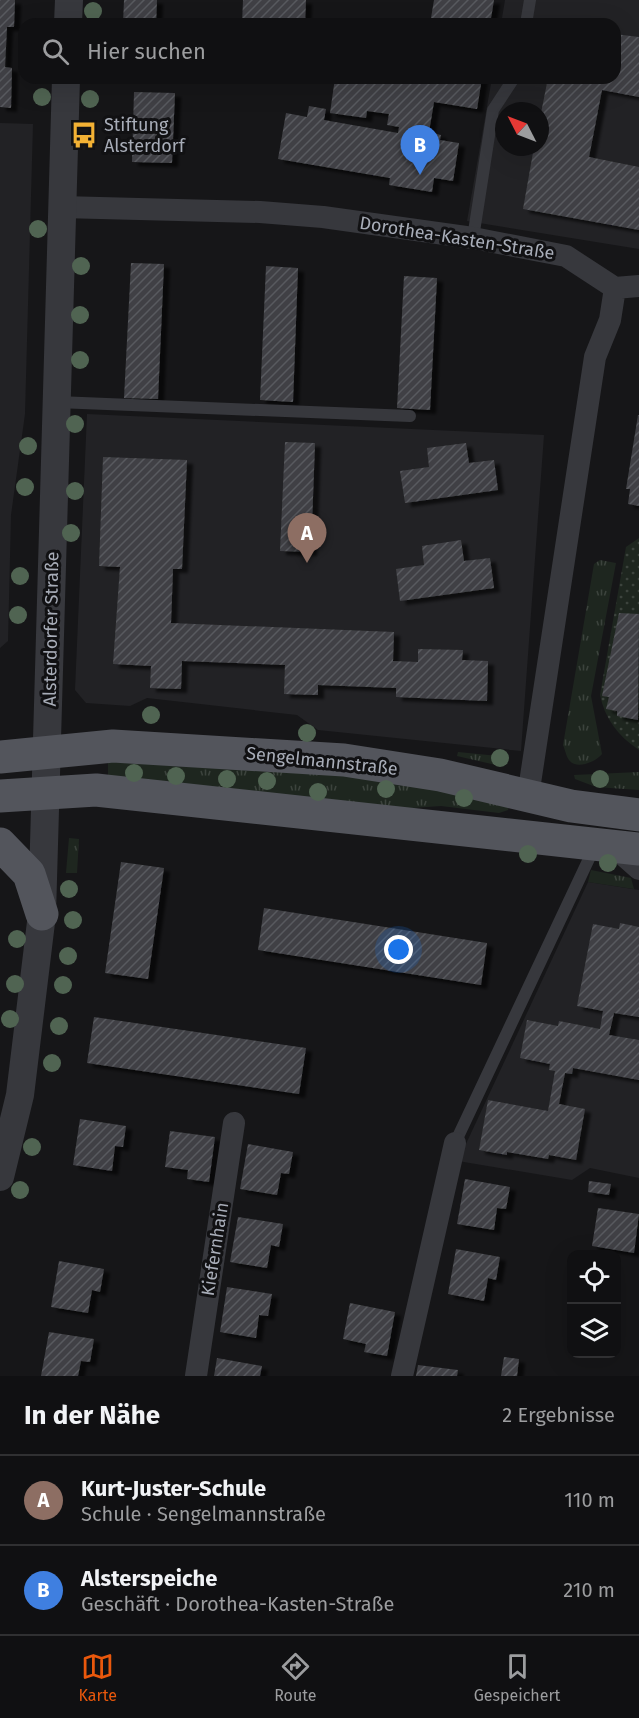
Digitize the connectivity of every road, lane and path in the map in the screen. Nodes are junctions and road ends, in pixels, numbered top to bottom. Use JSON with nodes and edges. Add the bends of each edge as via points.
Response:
{"nodes":[{"id":1,"x":69,"y":0,"type":"edge"},
{"id":2,"x":530,"y":0,"type":"edge"},
{"id":3,"x":68,"y":18,"type":"edge"},
{"id":4,"x":527,"y":18,"type":"edge"},
{"id":5,"x":66,"y":84,"type":"edge"},
{"id":6,"x":510,"y":84,"type":"edge"},
{"id":7,"x":61,"y":207,"type":"junction"},
{"id":8,"x":473,"y":238,"type":"junction"},
{"id":9,"x":639,"y":286,"type":"edge"},
{"id":10,"x":615,"y":288,"type":"junction"},
{"id":11,"x":56,"y":402,"type":"junction"},
{"id":12,"x":410,"y":416,"type":"dead end"},
{"id":13,"x":48,"y":753,"type":"junction"},
{"id":14,"x":0,"y":757,"type":"edge"},
{"id":15,"x":47,"y":793,"type":"junction"},
{"id":16,"x":0,"y":796,"type":"edge"},
{"id":17,"x":528,"y":796,"type":"junction"},
{"id":18,"x":639,"y":815,"type":"edge"},
{"id":19,"x":497,"y":834,"type":"junction"},
{"id":20,"x":0,"y":844,"type":"edge"},
{"id":21,"x":616,"y":847,"type":"edge"},
{"id":22,"x":639,"y":869,"type":"edge"},
{"id":23,"x":42,"y":914,"type":"junction"},
{"id":24,"x":234,"y":1123,"type":"dead end"},
{"id":25,"x":455,"y":1143,"type":"joint"},
{"id":26,"x":0,"y":1177,"type":"edge"},
{"id":27,"x":196,"y":1376,"type":"edge"},
{"id":28,"x":402,"y":1376,"type":"edge"}],
"edges":[{"from":1,"to":3,"type":"street"},
{"from":2,"to":4,"type":"lane"},
{"from":5,"to":7,"type":"street","name":"Alsterdorfer Straße"},
{"from":6,"to":8,"type":"lane","via":[[493,110]]},
{"from":7,"to":8,"type":"street","name":"Dorothea-Kasten-Straße","via":[[260,212]]},
{"from":7,"to":11,"type":"street","name":"Alsterdorfer Straße"},
{"from":8,"to":10,"type":"street","name":"Dorothea-Kasten-Straße","via":[[566,256]]},
{"from":9,"to":10,"type":"street"},
{"from":10,"to":17,"type":"street","via":[[610,320],[595,357]]},
{"from":11,"to":12,"type":"lane"},
{"from":11,"to":13,"type":"street","name":"Alsterdorfer Straße"},
{"from":13,"to":14,"type":"main road","name":"Sengelmannstraße"},
{"from":13,"to":15,"type":"street","name":"Alsterdorfer Straße"},
{"from":13,"to":17,"type":"main road","name":"Sengelmannstraße","via":[[113,747],[344,760],[440,775]]},
{"from":15,"to":16,"type":"main road"},
{"from":15,"to":19,"type":"main road","via":[[96,790]]},
{"from":15,"to":23,"type":"street","name":"Alsterdorfer Straße"},
{"from":17,"to":18,"type":"main road","name":"Sengelmannstraße"},
{"from":17,"to":19,"type":"main road","via":[[521,811]]},
{"from":19,"to":21,"type":"main road"},
{"from":20,"to":23,"type":"main road","via":[[29,874]]},
{"from":21,"to":22,"type":"street"},
{"from":21,"to":25,"type":"lane"},
{"from":23,"to":26,"type":"street","name":"Alsterdorfer Straße","via":[[20,1095]]},
{"from":24,"to":27,"type":"street","name":"Kiefernhain"},
{"from":25,"to":28,"type":"street"}]}
